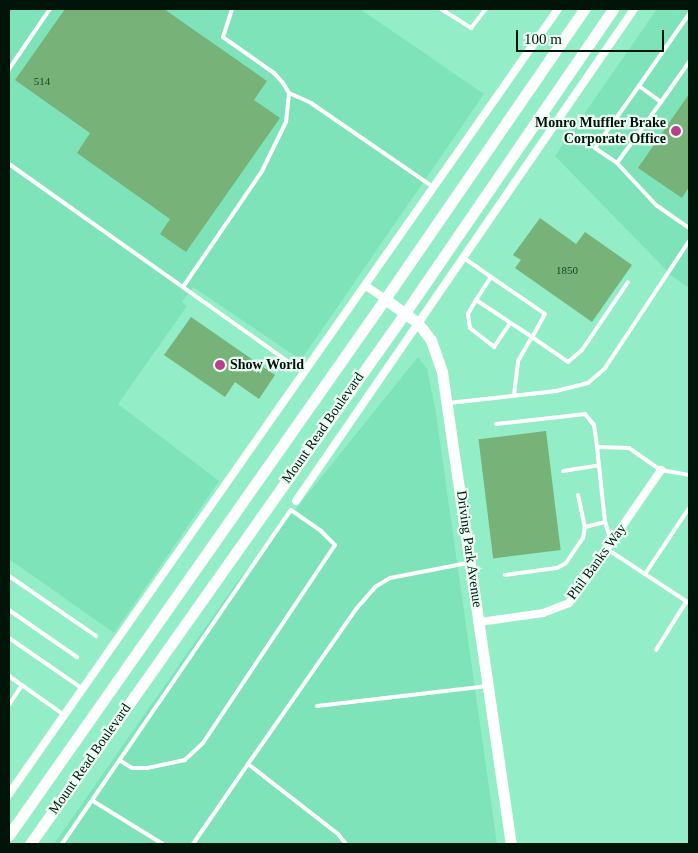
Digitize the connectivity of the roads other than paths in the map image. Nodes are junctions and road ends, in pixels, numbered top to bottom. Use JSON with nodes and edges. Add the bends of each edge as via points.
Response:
{"nodes":[{"id":1,"x":50,"y":9,"type":"edge"},
{"id":2,"x":232,"y":9,"type":"edge"},
{"id":3,"x":440,"y":9,"type":"edge"},
{"id":4,"x":486,"y":9,"type":"edge"},
{"id":5,"x":558,"y":9,"type":"edge"},
{"id":6,"x":584,"y":9,"type":"edge"},
{"id":7,"x":612,"y":9,"type":"edge"},
{"id":8,"x":634,"y":9,"type":"edge"},
{"id":9,"x":689,"y":14,"type":"edge"},
{"id":10,"x":689,"y":62,"type":"edge"},
{"id":11,"x":9,"y":69,"type":"edge"},
{"id":12,"x":639,"y":86,"type":"junction"},
{"id":13,"x":288,"y":92,"type":"junction"},
{"id":14,"x":661,"y":102,"type":"junction"},
{"id":15,"x":617,"y":163,"type":"junction"},
{"id":16,"x":9,"y":164,"type":"edge"},
{"id":17,"x":434,"y":188,"type":"junction"},
{"id":18,"x":689,"y":228,"type":"edge"},
{"id":19,"x":689,"y":241,"type":"edge"},
{"id":20,"x":462,"y":257,"type":"junction"},
{"id":21,"x":491,"y":277,"type":"junction"},
{"id":22,"x":628,"y":282,"type":"dead end"},
{"id":23,"x":366,"y":286,"type":"junction"},
{"id":24,"x":183,"y":287,"type":"junction"},
{"id":25,"x":386,"y":299,"type":"junction"},
{"id":26,"x":476,"y":300,"type":"junction"},
{"id":27,"x":405,"y":313,"type":"junction"},
{"id":28,"x":418,"y":323,"type":"junction"},
{"id":29,"x":510,"y":323,"type":"junction"},
{"id":30,"x":532,"y":337,"type":"junction"},
{"id":31,"x":305,"y":373,"type":"junction"},
{"id":32,"x":514,"y":395,"type":"junction"},
{"id":33,"x":448,"y":403,"type":"junction"},
{"id":34,"x":496,"y":424,"type":"dead end"},
{"id":35,"x":597,"y":447,"type":"junction"},
{"id":36,"x":599,"y":465,"type":"junction"},
{"id":37,"x":661,"y":470,"type":"junction"},
{"id":38,"x":563,"y":471,"type":"dead end"},
{"id":39,"x":689,"y":475,"type":"edge"},
{"id":40,"x":578,"y":495,"type":"dead end"},
{"id":41,"x":296,"y":501,"type":"joint"},
{"id":42,"x":689,"y":508,"type":"edge"},
{"id":43,"x":291,"y":510,"type":"junction"},
{"id":44,"x":605,"y":522,"type":"junction"},
{"id":45,"x":585,"y":527,"type":"junction"},
{"id":46,"x":609,"y":546,"type":"junction"},
{"id":47,"x":471,"y":562,"type":"junction"},
{"id":48,"x":645,"y":574,"type":"junction"},
{"id":49,"x":505,"y":575,"type":"dead end"},
{"id":50,"x":9,"y":576,"type":"edge"},
{"id":51,"x":688,"y":603,"type":"edge"},
{"id":52,"x":9,"y":610,"type":"edge"},
{"id":53,"x":480,"y":622,"type":"junction"},
{"id":54,"x":96,"y":636,"type":"dead end"},
{"id":55,"x":9,"y":638,"type":"edge"},
{"id":56,"x":656,"y":650,"type":"dead end"},
{"id":57,"x":77,"y":657,"type":"dead end"},
{"id":58,"x":9,"y":676,"type":"edge"},
{"id":59,"x":22,"y":685,"type":"junction"},
{"id":60,"x":489,"y":685,"type":"junction"},
{"id":61,"x":83,"y":689,"type":"junction"},
{"id":62,"x":9,"y":705,"type":"edge"},
{"id":63,"x":317,"y":706,"type":"dead end"},
{"id":64,"x":64,"y":715,"type":"junction"},
{"id":65,"x":121,"y":761,"type":"junction"},
{"id":66,"x":248,"y":764,"type":"junction"},
{"id":67,"x":9,"y":794,"type":"edge"},
{"id":68,"x":93,"y":801,"type":"junction"},
{"id":69,"x":9,"y":835,"type":"edge"},
{"id":70,"x":30,"y":844,"type":"edge"},
{"id":71,"x":62,"y":844,"type":"edge"},
{"id":72,"x":163,"y":844,"type":"edge"},
{"id":73,"x":193,"y":844,"type":"edge"},
{"id":74,"x":346,"y":844,"type":"edge"},
{"id":75,"x":511,"y":844,"type":"edge"}],
"edges":[{"from":1,"to":11,"type":"lane"},
{"from":2,"to":13,"type":"lane","via":[[222,38],[274,73]]},
{"from":3,"to":4,"type":"lane","via":[[471,28]]},
{"from":5,"to":17,"type":"street"},
{"from":6,"to":25,"type":"main road","name":"Mount Read Boulevard"},
{"from":7,"to":27,"type":"main road","name":"Mount Read Boulevard"},
{"from":8,"to":20,"type":"street","name":"Mount Read Boulevard"},
{"from":9,"to":12,"type":"lane"},
{"from":10,"to":14,"type":"lane"},
{"from":12,"to":14,"type":"lane"},
{"from":12,"to":15,"type":"lane","via":[[595,148]]},
{"from":13,"to":17,"type":"lane","via":[[311,103]]},
{"from":13,"to":24,"type":"lane","via":[[286,122],[262,171]]},
{"from":14,"to":15,"type":"lane"},
{"from":15,"to":18,"type":"lane","via":[[656,205]]},
{"from":16,"to":24,"type":"lane"},
{"from":17,"to":23,"type":"street"},
{"from":19,"to":32,"type":"lane","via":[[605,368],[588,383],[556,391]]},
{"from":20,"to":21,"type":"lane"},
{"from":20,"to":28,"type":"street","name":"Mount Read Boulevard"},
{"from":21,"to":26,"type":"lane"},
{"from":21,"to":30,"type":"lane","via":[[546,314]]},
{"from":22,"to":30,"type":"lane","via":[[582,350],[568,362]]},
{"from":23,"to":25,"type":"street","name":"Driving Park Avenue"},
{"from":23,"to":31,"type":"street"},
{"from":24,"to":31,"type":"lane"},
{"from":25,"to":27,"type":"main road","name":"Driving Park Avenue"},
{"from":25,"to":69,"type":"main road","name":"Mount Read Boulevard"},
{"from":26,"to":29,"type":"lane"},
{"from":26,"to":29,"type":"lane","via":[[468,314],[470,328],[494,347]]},
{"from":27,"to":28,"type":"main road","name":"Driving Park Avenue"},
{"from":27,"to":70,"type":"main road","name":"Mount Read Boulevard"},
{"from":28,"to":33,"type":"main road","name":"Driving Park Avenue","via":[[436,352]]},
{"from":28,"to":41,"type":"street","name":"Mount Read Boulevard"},
{"from":29,"to":30,"type":"lane"},
{"from":30,"to":32,"type":"lane","via":[[518,361]]},
{"from":31,"to":61,"type":"street"},
{"from":32,"to":33,"type":"lane"},
{"from":33,"to":47,"type":"main road","name":"Driving Park Avenue"},
{"from":34,"to":35,"type":"lane","via":[[585,414],[594,425]]},
{"from":35,"to":36,"type":"lane"},
{"from":35,"to":37,"type":"lane","via":[[629,448]]},
{"from":36,"to":38,"type":"lane"},
{"from":36,"to":44,"type":"lane"},
{"from":37,"to":39,"type":"lane"},
{"from":37,"to":46,"type":"street","name":"Phil Banks Way"},
{"from":40,"to":45,"type":"lane"},
{"from":41,"to":43,"type":"lane"},
{"from":42,"to":48,"type":"lane"},
{"from":43,"to":65,"type":"lane","via":[[136,733]]},
{"from":43,"to":65,"type":"lane","via":[[336,545],[202,743],[185,760],[148,768],[132,768]]},
{"from":44,"to":45,"type":"lane"},
{"from":44,"to":46,"type":"lane"},
{"from":45,"to":49,"type":"lane","via":[[582,538],[566,562],[557,568]]},
{"from":46,"to":48,"type":"lane"},
{"from":46,"to":53,"type":"street","name":"Phil Banks Way","via":[[569,603],[558,609]]},
{"from":47,"to":53,"type":"main road","name":"Driving Park Avenue"},
{"from":47,"to":66,"type":"lane","via":[[390,578],[375,587]]},
{"from":48,"to":51,"type":"lane"},
{"from":50,"to":54,"type":"lane"},
{"from":51,"to":56,"type":"lane"},
{"from":52,"to":57,"type":"lane"},
{"from":53,"to":60,"type":"main road","name":"Driving Park Avenue"},
{"from":55,"to":61,"type":"lane"},
{"from":58,"to":59,"type":"lane"},
{"from":59,"to":62,"type":"lane"},
{"from":59,"to":64,"type":"lane"},
{"from":60,"to":63,"type":"lane"},
{"from":60,"to":75,"type":"main road","name":"Driving Park Avenue"},
{"from":61,"to":64,"type":"street"},
{"from":64,"to":67,"type":"street"},
{"from":65,"to":68,"type":"lane"},
{"from":66,"to":73,"type":"lane"},
{"from":66,"to":74,"type":"lane","via":[[338,834]]},
{"from":68,"to":71,"type":"lane"},
{"from":68,"to":72,"type":"lane"}]}
